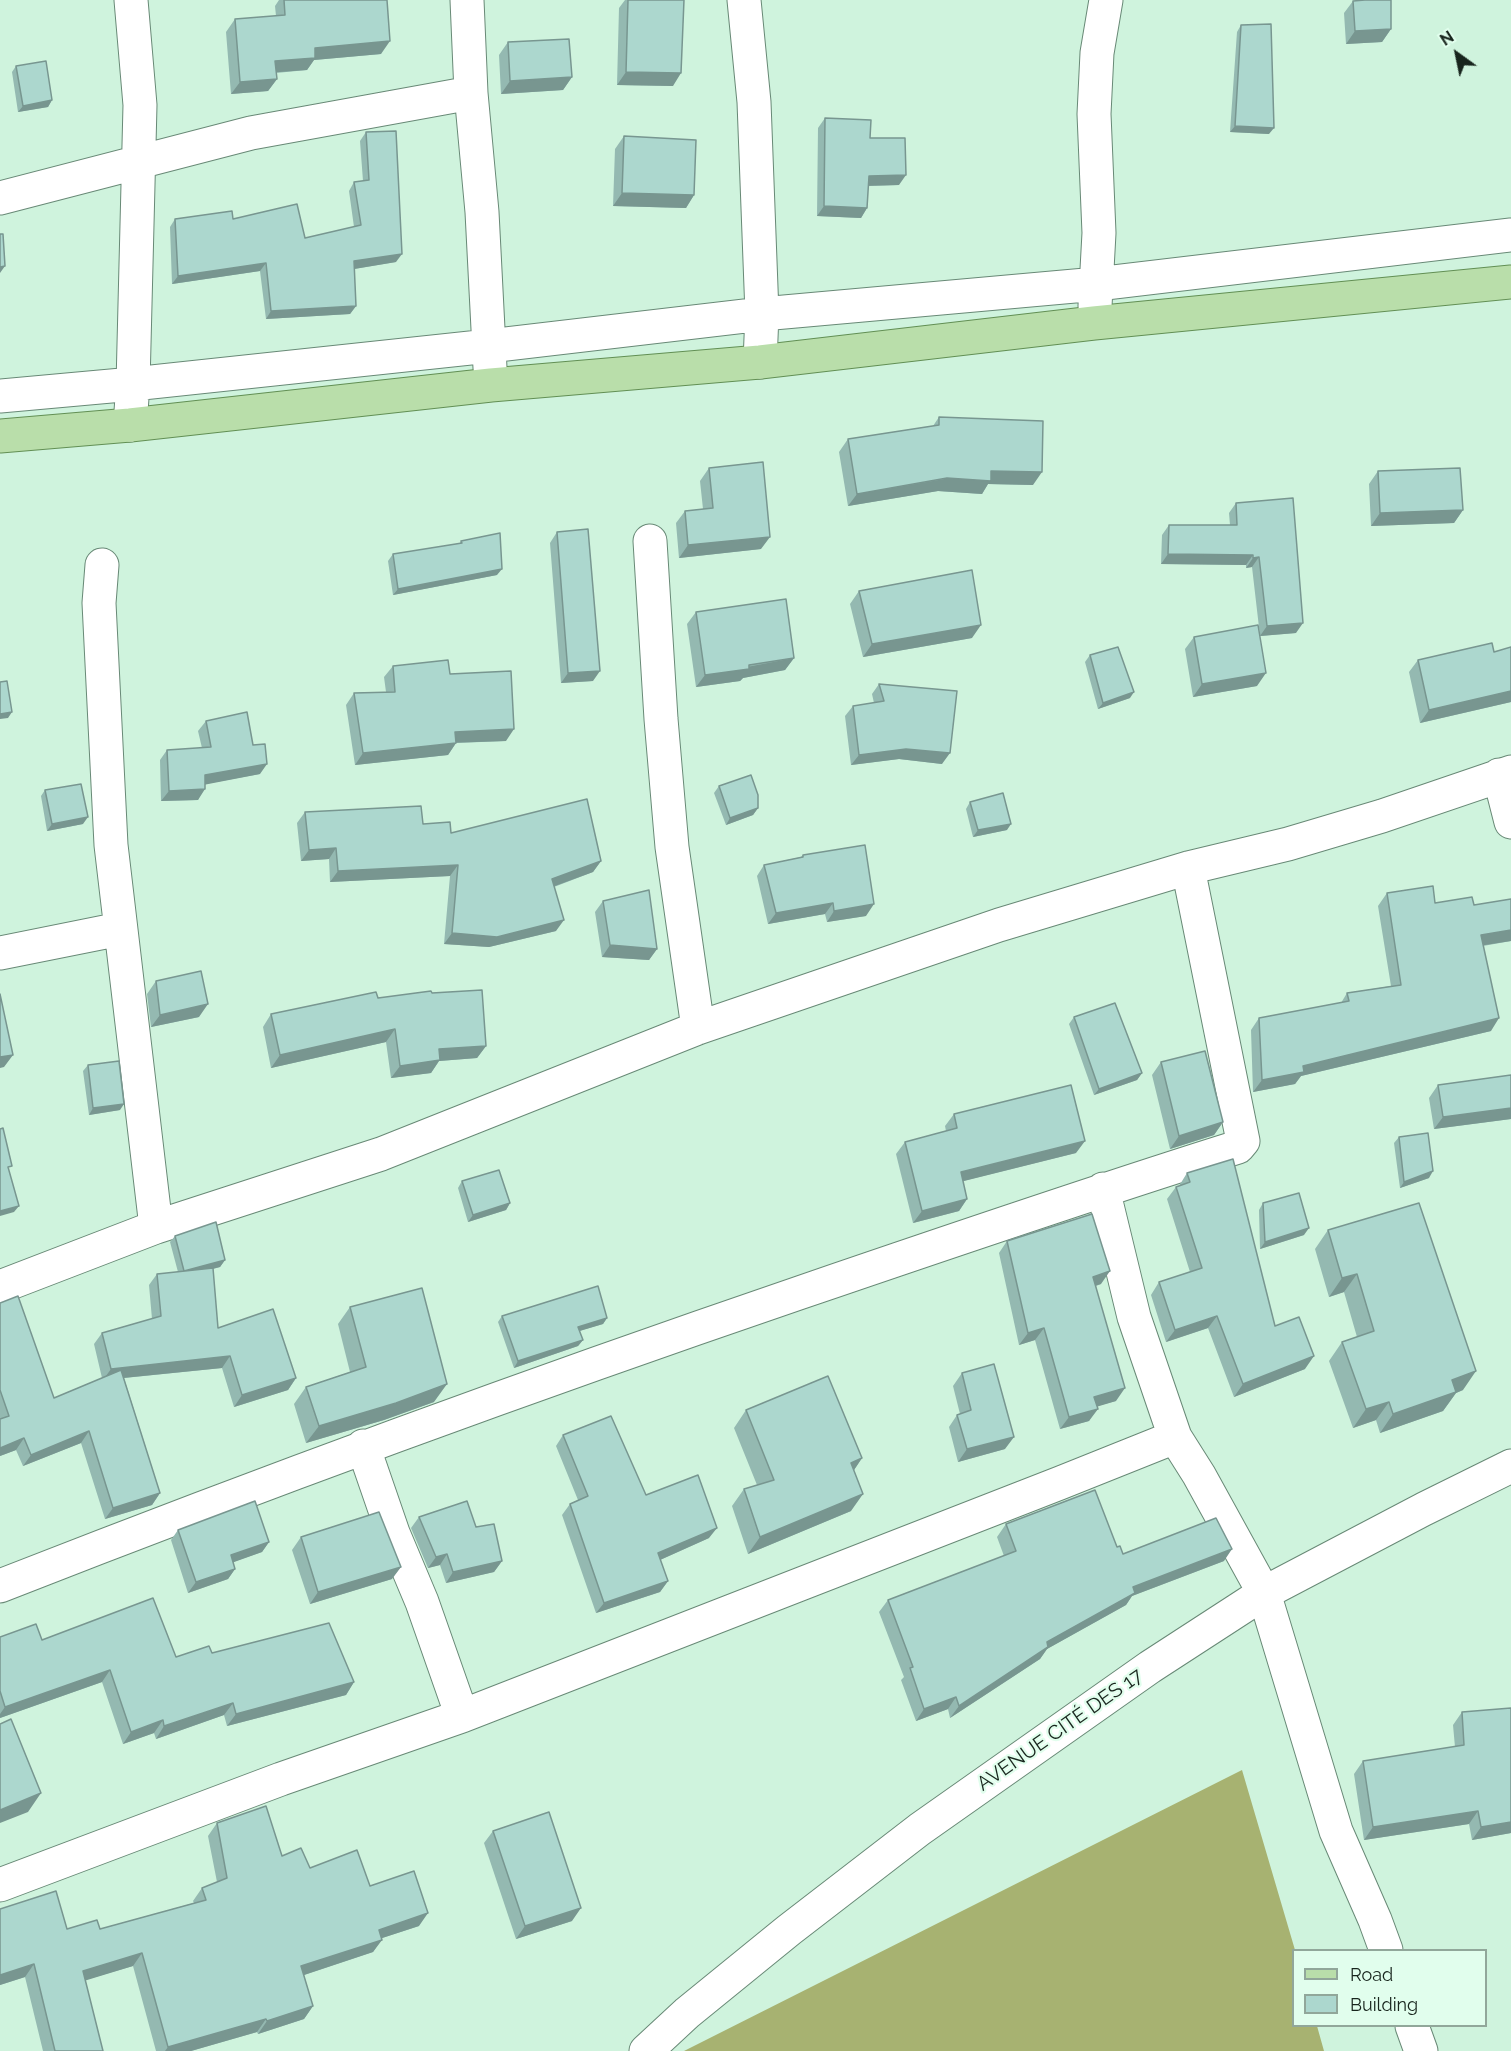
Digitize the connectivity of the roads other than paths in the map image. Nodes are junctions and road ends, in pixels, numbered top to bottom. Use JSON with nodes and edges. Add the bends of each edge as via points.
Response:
{"nodes":[{"id":1,"x":131,"y":0,"type":"edge"},
{"id":2,"x":467,"y":0,"type":"edge"},
{"id":3,"x":744,"y":0,"type":"edge"},
{"id":4,"x":1106,"y":0,"type":"edge"},
{"id":5,"x":471,"y":93,"type":"junction"},
{"id":6,"x":139,"y":162,"type":"junction"},
{"id":7,"x":0,"y":198,"type":"edge"},
{"id":8,"x":1511,"y":235,"type":"edge"},
{"id":9,"x":1511,"y":282,"type":"edge"},
{"id":10,"x":1097,"y":284,"type":"junction"},
{"id":11,"x":762,"y":314,"type":"junction"},
{"id":12,"x":1094,"y":323,"type":"junction"},
{"id":13,"x":489,"y":346,"type":"junction"},
{"id":14,"x":759,"y":362,"type":"junction"},
{"id":15,"x":133,"y":384,"type":"junction"},
{"id":16,"x":491,"y":385,"type":"junction"},
{"id":17,"x":0,"y":396,"type":"edge"},
{"id":18,"x":129,"y":425,"type":"junction"},
{"id":19,"x":0,"y":436,"type":"edge"},
{"id":20,"x":650,"y":541,"type":"dead end"},
{"id":21,"x":102,"y":565,"type":"dead end"},
{"id":22,"x":1505,"y":774,"type":"edge"},
{"id":23,"x":1511,"y":822,"type":"edge"},
{"id":24,"x":1188,"y":868,"type":"junction"},
{"id":25,"x":120,"y":929,"type":"junction"},
{"id":26,"x":0,"y":953,"type":"edge"},
{"id":27,"x":698,"y":1028,"type":"junction"},
{"id":28,"x":1103,"y":1189,"type":"junction"},
{"id":29,"x":156,"y":1227,"type":"junction"},
{"id":30,"x":0,"y":1287,"type":"edge"},
{"id":31,"x":1175,"y":1437,"type":"junction"},
{"id":32,"x":363,"y":1446,"type":"junction"},
{"id":33,"x":1511,"y":1466,"type":"edge"},
{"id":34,"x":0,"y":1586,"type":"edge"},
{"id":35,"x":1264,"y":1593,"type":"junction"},
{"id":36,"x":462,"y":1716,"type":"junction"},
{"id":37,"x":0,"y":1885,"type":"edge"},
{"id":38,"x":1386,"y":1949,"type":"edge"},
{"id":39,"x":1413,"y":2027,"type":"edge"},
{"id":40,"x":646,"y":2051,"type":"edge"},
{"id":41,"x":1421,"y":2051,"type":"edge"}],
"edges":[{"from":1,"to":6,"type":"street","via":[[140,105]]},
{"from":2,"to":5,"type":"street"},
{"from":3,"to":11,"type":"street","via":[[754,102]]},
{"from":4,"to":10,"type":"street","via":[[1097,53],[1094,114],[1100,233]]},
{"from":5,"to":6,"type":"street","via":[[251,133]]},
{"from":5,"to":13,"type":"street"},
{"from":6,"to":7,"type":"street"},
{"from":6,"to":15,"type":"street"},
{"from":8,"to":10,"type":"street"},
{"from":9,"to":12,"type":"main road"},
{"from":10,"to":11,"type":"street"},
{"from":10,"to":12,"type":"street"},
{"from":11,"to":13,"type":"street"},
{"from":11,"to":14,"type":"street"},
{"from":12,"to":14,"type":"main road"},
{"from":13,"to":15,"type":"street"},
{"from":13,"to":16,"type":"street"},
{"from":14,"to":16,"type":"main road"},
{"from":15,"to":17,"type":"street"},
{"from":15,"to":18,"type":"street"},
{"from":16,"to":18,"type":"main road"},
{"from":18,"to":19,"type":"main road"},
{"from":20,"to":27,"type":"street","via":[[672,847]]},
{"from":21,"to":25,"type":"street","via":[[99,603],[105,730]]},
{"from":22,"to":23,"type":"street"},
{"from":22,"to":24,"type":"street","via":[[1382,816]]},
{"from":24,"to":27,"type":"street","via":[[999,925]]},
{"from":24,"to":28,"type":"street","via":[[1244,1141],[1238,1147]]},
{"from":25,"to":26,"type":"street"},
{"from":25,"to":29,"type":"street"},
{"from":27,"to":29,"type":"street","via":[[381,1154]]},
{"from":28,"to":31,"type":"street","via":[[1134,1317]]},
{"from":28,"to":32,"type":"street"},
{"from":29,"to":30,"type":"street"},
{"from":31,"to":35,"type":"street"},
{"from":31,"to":36,"type":"street"},
{"from":32,"to":34,"type":"street"},
{"from":32,"to":36,"type":"street"},
{"from":33,"to":35,"type":"street","name":"AVENUE CITÉ DES 17"},
{"from":35,"to":38,"type":"street","via":[[1336,1831]]},
{"from":35,"to":40,"type":"street","name":"AVENUE CITÉ DES 17","via":[[1150,1667],[920,1829],[789,1930]]},
{"from":36,"to":37,"type":"street"},
{"from":39,"to":41,"type":"street"}]}
